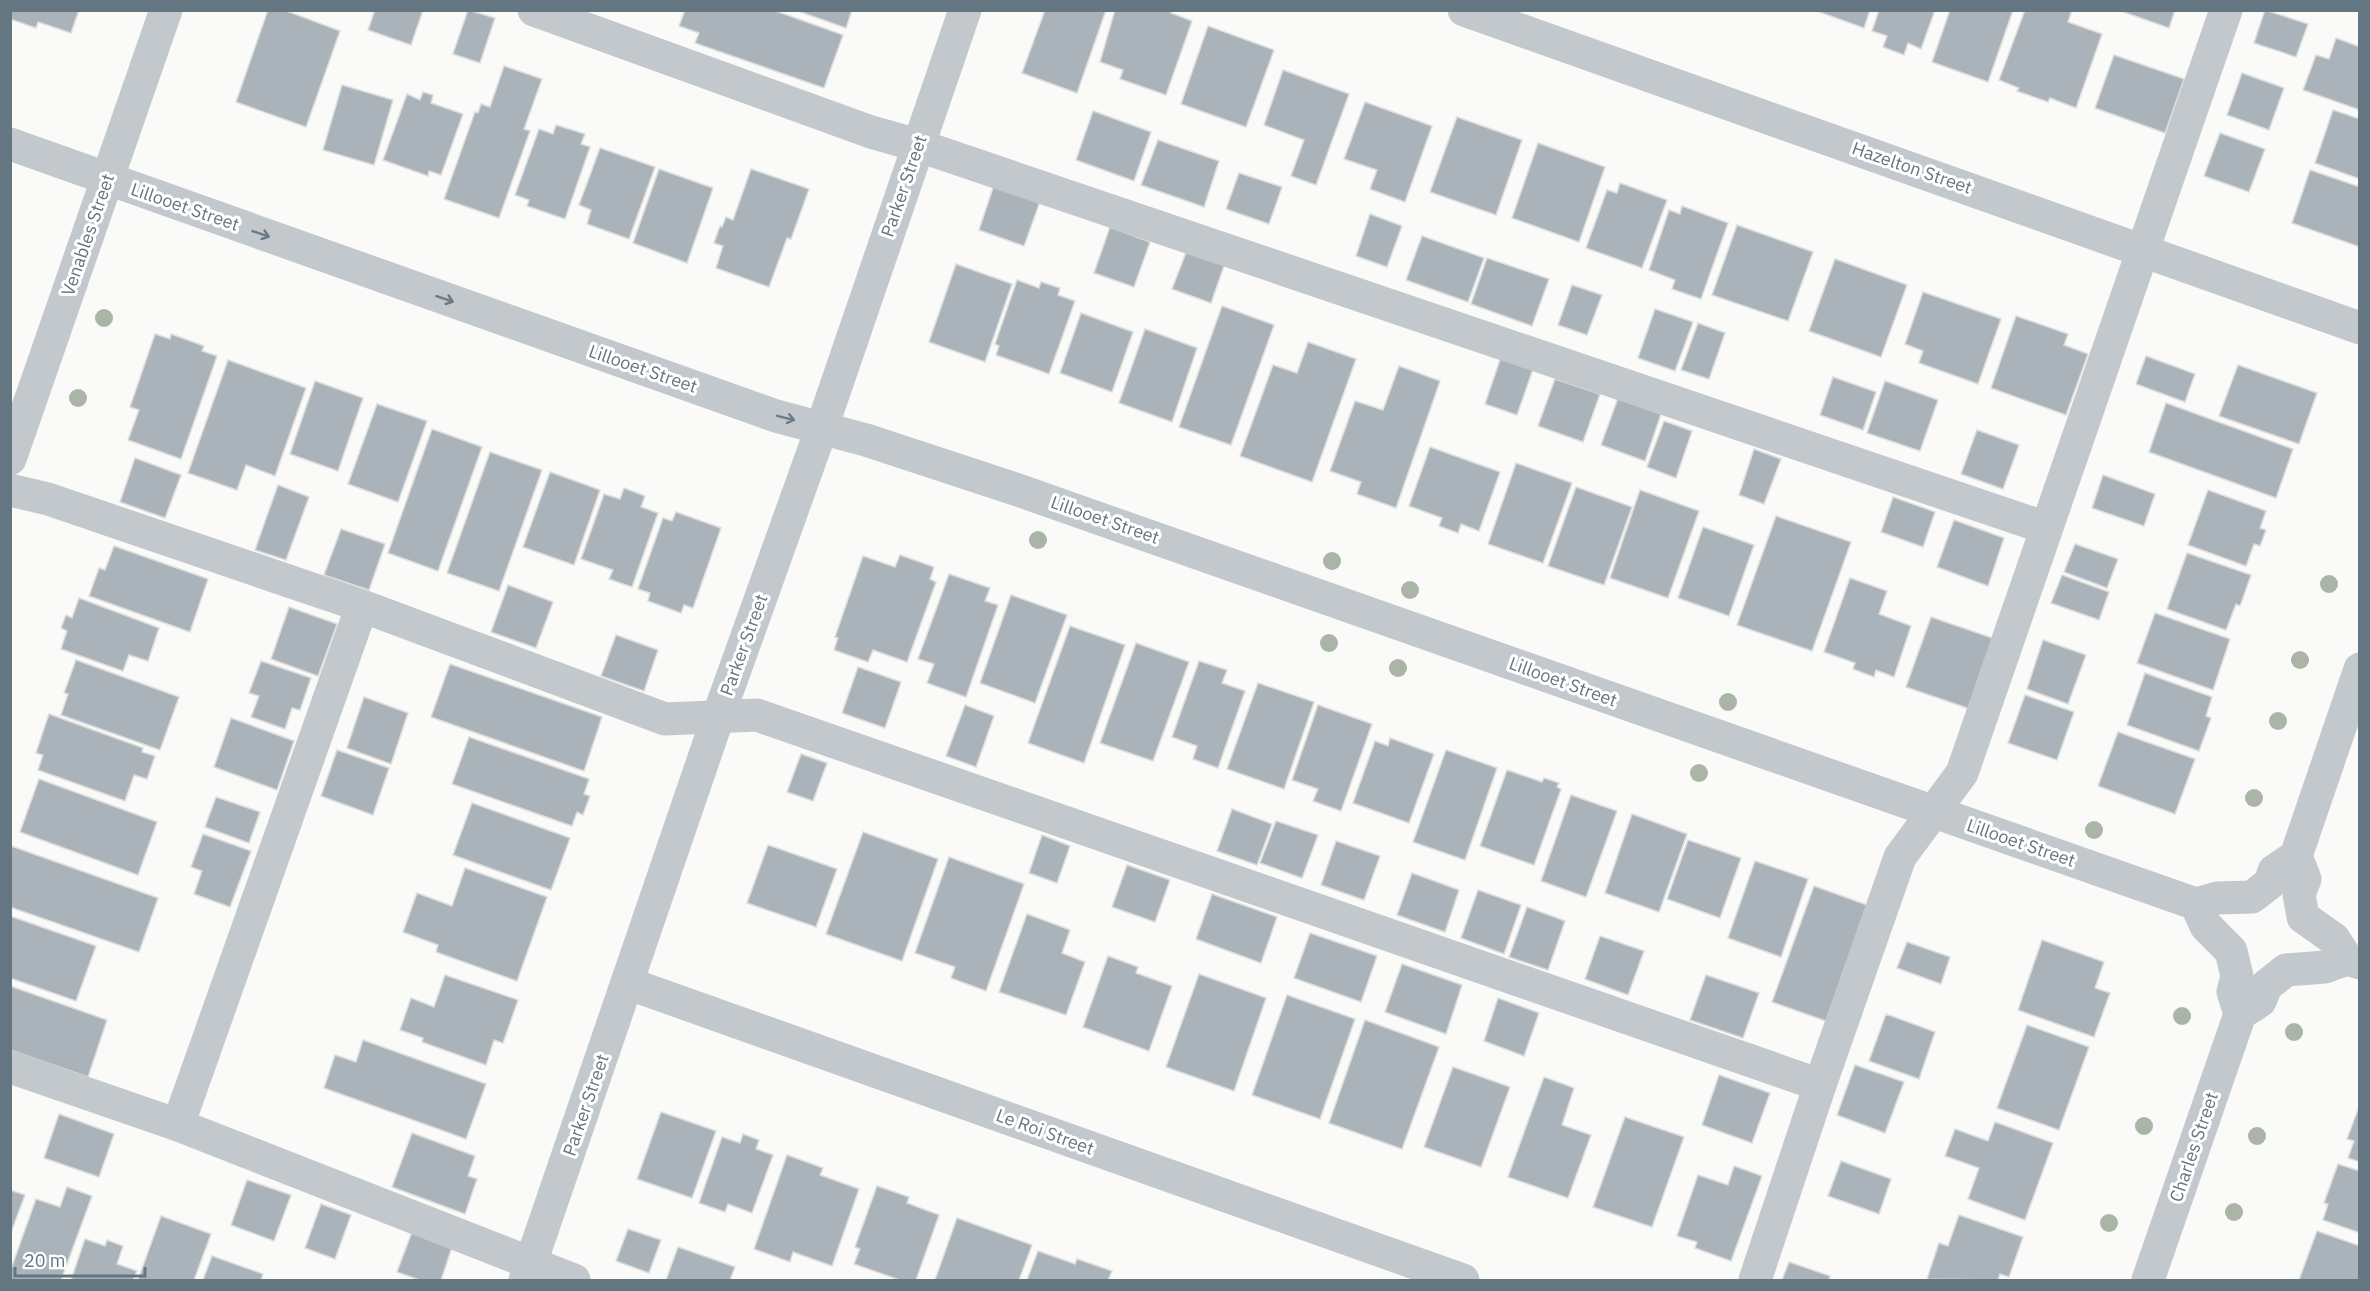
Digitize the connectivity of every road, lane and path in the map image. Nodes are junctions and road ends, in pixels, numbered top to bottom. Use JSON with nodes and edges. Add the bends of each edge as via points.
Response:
{"nodes":[{"id":1,"x":166,"y":10,"type":"edge"},
{"id":2,"x":965,"y":10,"type":"edge"},
{"id":3,"x":1464,"y":10,"type":"edge"},
{"id":4,"x":2226,"y":10,"type":"edge"},
{"id":5,"x":555,"y":14,"type":"edge"},
{"id":6,"x":10,"y":144,"type":"edge"},
{"id":7,"x":917,"y":145,"type":"junction"},
{"id":8,"x":107,"y":180,"type":"junction"},
{"id":9,"x":2143,"y":250,"type":"junction"},
{"id":10,"x":2360,"y":328,"type":"edge"},
{"id":11,"x":822,"y":427,"type":"junction"},
{"id":12,"x":10,"y":459,"type":"edge"},
{"id":13,"x":10,"y":490,"type":"edge"},
{"id":14,"x":2046,"y":528,"type":"junction"},
{"id":15,"x":362,"y":606,"type":"junction"},
{"id":16,"x":2360,"y":669,"type":"edge"},
{"id":17,"x":718,"y":717,"type":"junction"},
{"id":18,"x":1934,"y":813,"type":"junction"},
{"id":19,"x":2296,"y":856,"type":"junction"},
{"id":20,"x":2196,"y":904,"type":"junction"},
{"id":21,"x":2353,"y":961,"type":"edge"},
{"id":22,"x":627,"y":983,"type":"junction"},
{"id":23,"x":2240,"y":1014,"type":"junction"},
{"id":24,"x":10,"y":1067,"type":"edge"},
{"id":25,"x":1820,"y":1085,"type":"junction"},
{"id":26,"x":178,"y":1125,"type":"junction"},
{"id":27,"x":528,"y":1273,"type":"edge"},
{"id":28,"x":574,"y":1281,"type":"edge"},
{"id":29,"x":1463,"y":1281,"type":"edge"},
{"id":30,"x":1755,"y":1281,"type":"edge"},
{"id":31,"x":2148,"y":1281,"type":"edge"}],
"edges":[{"from":1,"to":8,"type":"street","name":"Venables Street"},
{"from":2,"to":7,"type":"street","name":"Parker Street"},
{"from":3,"to":9,"type":"street","name":"Hazelton Street"},
{"from":4,"to":9,"type":"street"},
{"from":5,"to":7,"type":"street","via":[[871,132]]},
{"from":6,"to":8,"type":"street","name":"Lillooet Street"},
{"from":7,"to":11,"type":"street","name":"Parker Street"},
{"from":7,"to":14,"type":"street"},
{"from":8,"to":11,"type":"street","name":"Lillooet Street","one_way":true,"via":[[776,416]]},
{"from":8,"to":12,"type":"street","name":"Venables Street"},
{"from":9,"to":10,"type":"street","name":"Hazelton Street"},
{"from":9,"to":14,"type":"street"},
{"from":11,"to":17,"type":"street","name":"Parker Street"},
{"from":11,"to":18,"type":"street","name":"Lillooet Street","via":[[1038,497]]},
{"from":13,"to":15,"type":"street","via":[[48,499]]},
{"from":14,"to":18,"type":"street","via":[[1962,773]]},
{"from":15,"to":17,"type":"street","via":[[665,719]]},
{"from":15,"to":26,"type":"street"},
{"from":16,"to":19,"type":"street"},
{"from":17,"to":22,"type":"street","name":"Parker Street"},
{"from":17,"to":25,"type":"street","via":[[757,715]]},
{"from":18,"to":20,"type":"street","name":"Lillooet Street"},
{"from":18,"to":25,"type":"street","via":[[1900,857]]},
{"from":19,"to":20,"type":"street","via":[[2274,871],[2270,884],[2252,897],[2217,898]]},
{"from":19,"to":21,"type":"street","via":[[2305,879],[2300,894],[2303,917],[2334,939]]},
{"from":20,"to":23,"type":"street","name":"Charles Street","via":[[2206,926],[2231,951],[2238,976],[2233,992]]},
{"from":21,"to":23,"type":"street","via":[[2286,970],[2266,986],[2260,1000]]},
{"from":22,"to":27,"type":"street","name":"Parker Street"},
{"from":22,"to":29,"type":"street","name":"Le Roi Street"},
{"from":23,"to":31,"type":"street","name":"Charles Street"},
{"from":24,"to":26,"type":"street"},
{"from":25,"to":30,"type":"street"},
{"from":26,"to":27,"type":"street","via":[[474,1240]]},
{"from":27,"to":28,"type":"street"}]}
